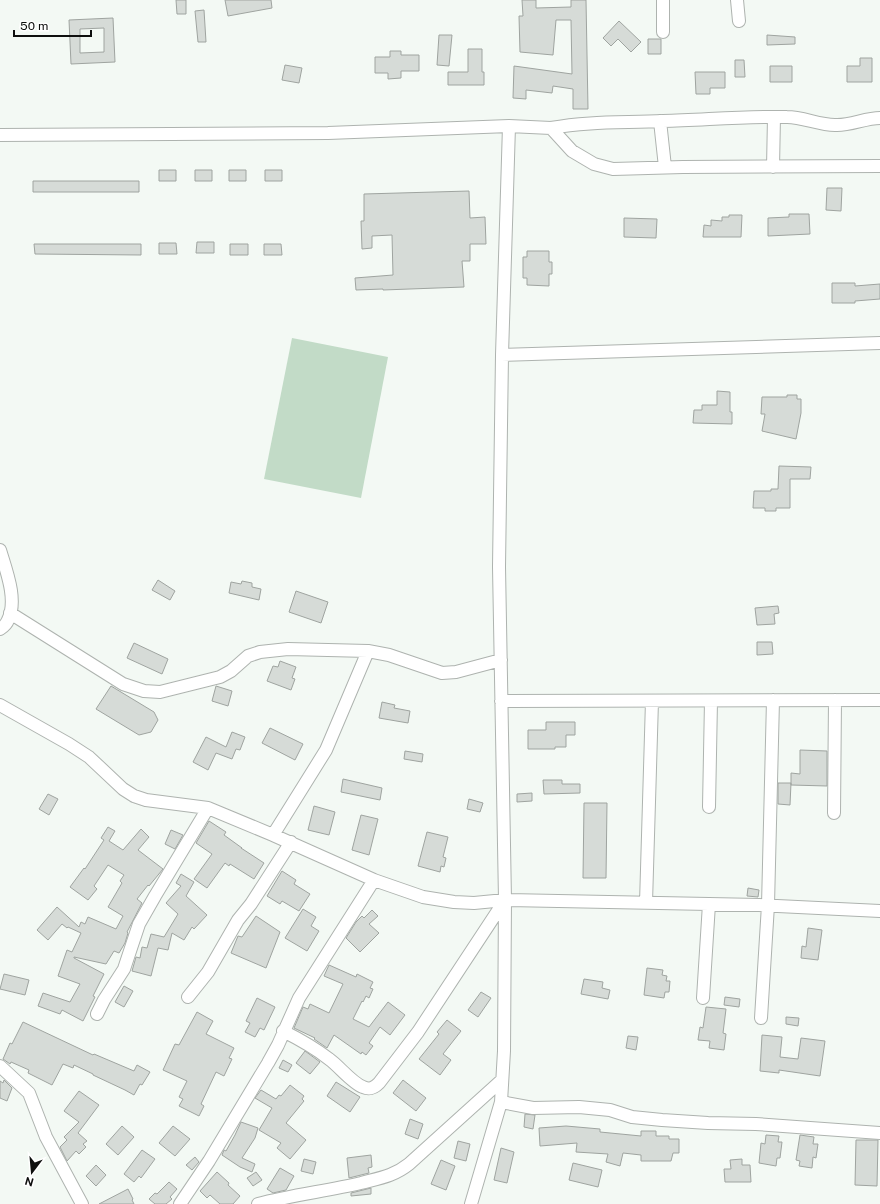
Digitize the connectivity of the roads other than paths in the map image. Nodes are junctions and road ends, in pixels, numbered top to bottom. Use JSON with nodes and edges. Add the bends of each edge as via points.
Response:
{"nodes":[{"id":1,"x":663,"y":0,"type":"edge"},
{"id":2,"x":737,"y":0,"type":"edge"},
{"id":3,"x":739,"y":21,"type":"dead end"},
{"id":4,"x":663,"y":32,"type":"dead end"},
{"id":5,"x":774,"y":117,"type":"junction"},
{"id":6,"x":880,"y":118,"type":"edge"},
{"id":7,"x":660,"y":122,"type":"junction"},
{"id":8,"x":509,"y":126,"type":"junction"},
{"id":9,"x":551,"y":128,"type":"junction"},
{"id":10,"x":0,"y":135,"type":"edge"},
{"id":11,"x":880,"y":166,"type":"edge"},
{"id":12,"x":665,"y":167,"type":"junction"},
{"id":13,"x":773,"y":167,"type":"junction"},
{"id":14,"x":880,"y":344,"type":"edge"},
{"id":15,"x":502,"y":356,"type":"junction"},
{"id":16,"x":0,"y":550,"type":"edge"},
{"id":17,"x":5,"y":621,"type":"edge"},
{"id":18,"x":368,"y":651,"type":"junction"},
{"id":19,"x":501,"y":660,"type":"junction"},
{"id":20,"x":773,"y":700,"type":"junction"},
{"id":21,"x":835,"y":700,"type":"junction"},
{"id":22,"x":880,"y":700,"type":"edge"},
{"id":23,"x":652,"y":701,"type":"junction"},
{"id":24,"x":711,"y":701,"type":"junction"},
{"id":25,"x":501,"y":702,"type":"junction"},
{"id":26,"x":0,"y":706,"type":"edge"},
{"id":27,"x":709,"y":807,"type":"dead end"},
{"id":28,"x":208,"y":808,"type":"junction"},
{"id":29,"x":834,"y":813,"type":"dead end"},
{"id":30,"x":274,"y":835,"type":"junction"},
{"id":31,"x":291,"y":842,"type":"junction"},
{"id":32,"x":374,"y":880,"type":"junction"},
{"id":33,"x":505,"y":900,"type":"junction"},
{"id":34,"x":646,"y":903,"type":"junction"},
{"id":35,"x":709,"y":904,"type":"junction"},
{"id":36,"x":768,"y":905,"type":"junction"},
{"id":37,"x":880,"y":911,"type":"edge"},
{"id":38,"x":188,"y":997,"type":"dead end"},
{"id":39,"x":703,"y":998,"type":"dead end"},
{"id":40,"x":97,"y":1014,"type":"dead end"},
{"id":41,"x":761,"y":1018,"type":"dead end"},
{"id":42,"x":283,"y":1031,"type":"junction"},
{"id":43,"x":0,"y":1066,"type":"edge"},
{"id":44,"x":502,"y":1080,"type":"junction"},
{"id":45,"x":501,"y":1102,"type":"junction"},
{"id":46,"x":880,"y":1133,"type":"edge"},
{"id":47,"x":82,"y":1204,"type":"edge"},
{"id":48,"x":180,"y":1204,"type":"edge"},
{"id":49,"x":258,"y":1204,"type":"edge"},
{"id":50,"x":471,"y":1204,"type":"edge"}],
"edges":[{"from":1,"to":4,"type":"street"},
{"from":2,"to":3,"type":"street"},
{"from":5,"to":6,"type":"street","via":[[789,117],[837,126]]},
{"from":5,"to":7,"type":"street"},
{"from":5,"to":13,"type":"street"},
{"from":7,"to":9,"type":"street","via":[[596,122]]},
{"from":7,"to":12,"type":"street"},
{"from":8,"to":9,"type":"street"},
{"from":8,"to":10,"type":"street","via":[[328,133]]},
{"from":8,"to":15,"type":"street"},
{"from":9,"to":12,"type":"street","via":[[572,151],[594,164],[613,168]]},
{"from":11,"to":13,"type":"street"},
{"from":12,"to":13,"type":"street"},
{"from":14,"to":15,"type":"street"},
{"from":15,"to":19,"type":"street","via":[[499,566]]},
{"from":16,"to":17,"type":"street","via":[[11,588],[12,607]]},
{"from":17,"to":18,"type":"street","via":[[124,684],[144,691],[160,692],[220,677],[248,656],[260,652],[288,649]]},
{"from":18,"to":19,"type":"street","via":[[390,655],[442,672],[456,672]]},
{"from":18,"to":30,"type":"street","via":[[326,750]]},
{"from":19,"to":25,"type":"street"},
{"from":20,"to":21,"type":"street"},
{"from":20,"to":24,"type":"street"},
{"from":20,"to":36,"type":"street"},
{"from":21,"to":22,"type":"street"},
{"from":21,"to":29,"type":"street"},
{"from":23,"to":24,"type":"street"},
{"from":23,"to":25,"type":"street"},
{"from":23,"to":34,"type":"street"},
{"from":24,"to":27,"type":"street"},
{"from":25,"to":33,"type":"street"},
{"from":26,"to":28,"type":"street","via":[[70,744],[134,796],[146,800]]},
{"from":28,"to":30,"type":"street"},
{"from":28,"to":40,"type":"street","via":[[139,924],[124,969]]},
{"from":30,"to":31,"type":"street"},
{"from":31,"to":32,"type":"street"},
{"from":31,"to":38,"type":"street","via":[[238,920],[208,972]]},
{"from":32,"to":33,"type":"street","via":[[423,897],[454,902]]},
{"from":32,"to":42,"type":"street","via":[[299,998]]},
{"from":33,"to":34,"type":"street"},
{"from":33,"to":42,"type":"street","via":[[418,1032],[374,1088],[361,1087],[329,1058]]},
{"from":33,"to":44,"type":"street"},
{"from":34,"to":35,"type":"street"},
{"from":35,"to":36,"type":"street"},
{"from":35,"to":39,"type":"street"},
{"from":36,"to":37,"type":"street"},
{"from":36,"to":41,"type":"street"},
{"from":42,"to":48,"type":"street","via":[[268,1063]]},
{"from":43,"to":47,"type":"street","via":[[29,1093],[46,1136]]},
{"from":44,"to":45,"type":"street"},
{"from":44,"to":49,"type":"street","via":[[399,1172],[344,1187]]},
{"from":45,"to":46,"type":"street","via":[[533,1108],[579,1107],[610,1110],[632,1117],[662,1120]]},
{"from":45,"to":50,"type":"street"}]}
